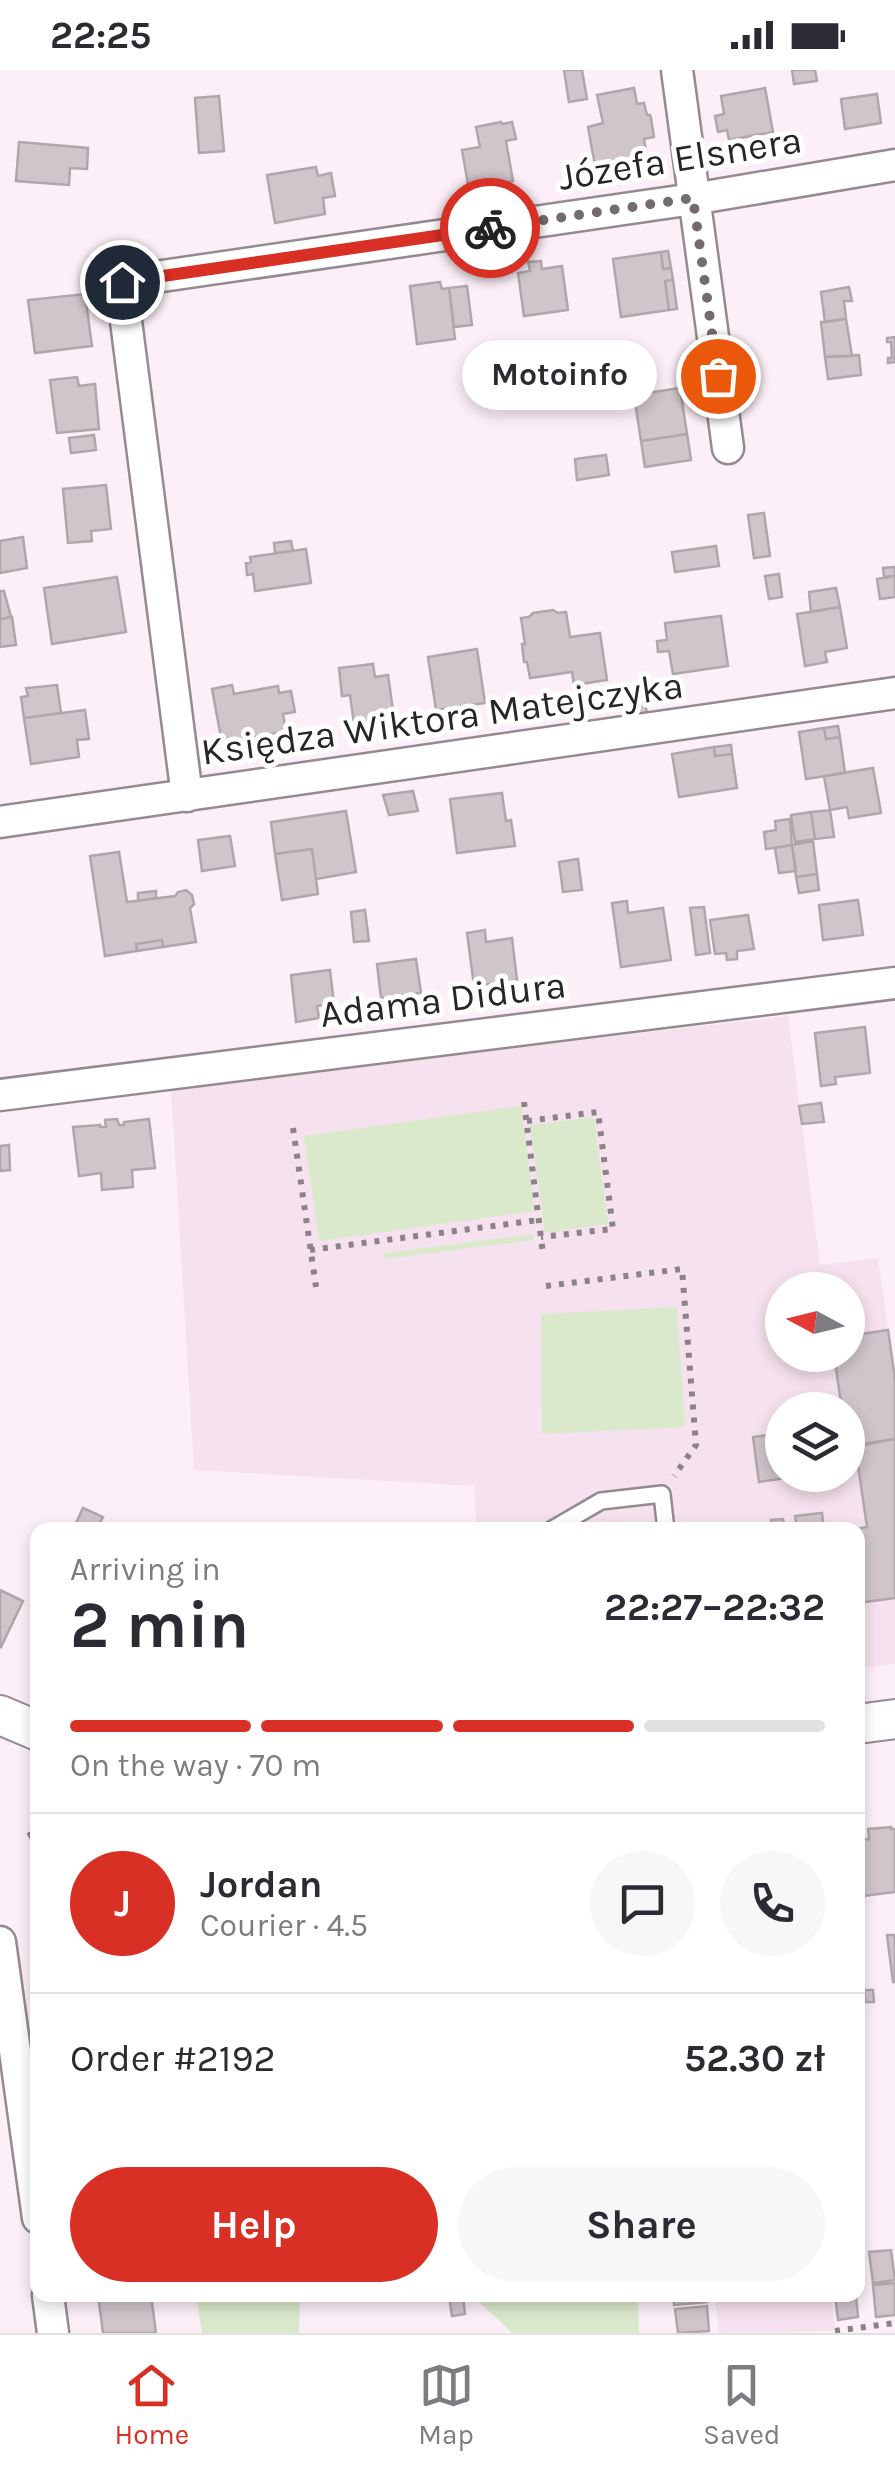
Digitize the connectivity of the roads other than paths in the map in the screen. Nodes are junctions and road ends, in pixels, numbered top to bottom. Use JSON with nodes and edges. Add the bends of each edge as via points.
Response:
{"nodes":[{"id":1,"x":677,"y":70,"type":"edge"},
{"id":2,"x":895,"y":165,"type":"edge"},
{"id":3,"x":693,"y":198,"type":"junction"},
{"id":4,"x":728,"y":448,"type":"dead end"},
{"id":5,"x":895,"y":692,"type":"edge"},
{"id":6,"x":188,"y":796,"type":"junction"},
{"id":7,"x":0,"y":822,"type":"edge"},
{"id":8,"x":895,"y":983,"type":"edge"},
{"id":9,"x":0,"y":1095,"type":"edge"},
{"id":10,"x":564,"y":1522,"type":"edge"},
{"id":11,"x":665,"y":1522,"type":"edge"},
{"id":12,"x":0,"y":1715,"type":"edge"},
{"id":13,"x":895,"y":1719,"type":"edge"},
{"id":14,"x":865,"y":1723,"type":"edge"},
{"id":15,"x":30,"y":1728,"type":"edge"},
{"id":16,"x":0,"y":1942,"type":"edge"},
{"id":17,"x":30,"y":2160,"type":"edge"},
{"id":18,"x":49,"y":2302,"type":"edge"},
{"id":19,"x":53,"y":2333,"type":"edge"}],
"edges":[{"from":1,"to":3,"type":"street"},
{"from":2,"to":3,"type":"street","name":"Józefa Elsnera"},
{"from":3,"to":4,"type":"street"},
{"from":3,"to":6,"type":"street","name":"Józefa Elsnera","via":[[122,282]]},
{"from":5,"to":6,"type":"street","name":"Księdza Wiktora Matejczyka"},
{"from":6,"to":7,"type":"street","name":"Księdza Wiktora Matejczyka"},
{"from":8,"to":9,"type":"street","name":"Adama Didura"},
{"from":10,"to":11,"type":"lane","via":[[601,1500],[662,1494]]},
{"from":12,"to":15,"type":"street"},
{"from":13,"to":14,"type":"street"},
{"from":16,"to":17,"type":"street"},
{"from":18,"to":19,"type":"street"}]}
